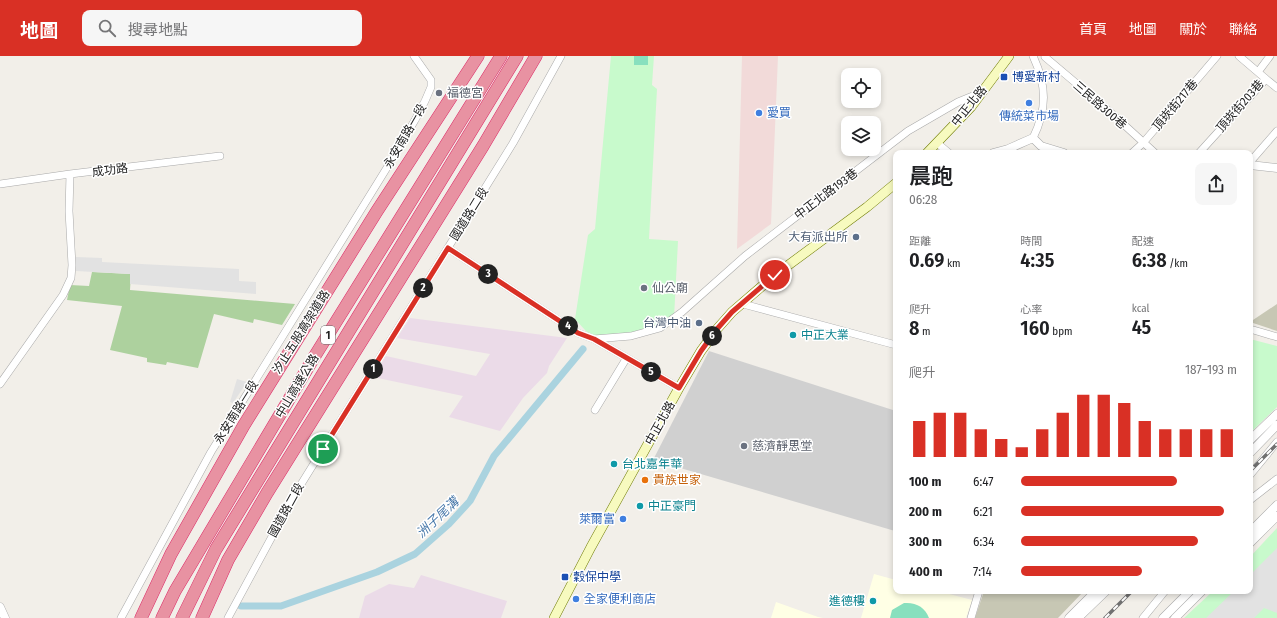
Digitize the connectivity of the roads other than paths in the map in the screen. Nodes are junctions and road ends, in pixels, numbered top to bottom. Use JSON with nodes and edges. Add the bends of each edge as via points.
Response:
{"nodes":[{"id":1,"x":414,"y":56,"type":"edge"},
{"id":2,"x":478,"y":56,"type":"edge"},
{"id":3,"x":501,"y":56,"type":"edge"},
{"id":4,"x":517,"y":56,"type":"edge"},
{"id":5,"x":536,"y":56,"type":"edge"},
{"id":6,"x":561,"y":56,"type":"edge"},
{"id":7,"x":1009,"y":56,"type":"edge"},
{"id":8,"x":1046,"y":56,"type":"edge"},
{"id":9,"x":1217,"y":56,"type":"edge"},
{"id":10,"x":1239,"y":56,"type":"edge"},
{"id":11,"x":1270,"y":56,"type":"edge"},
{"id":12,"x":1035,"y":60,"type":"edge"},
{"id":13,"x":1258,"y":72,"type":"junction"},
{"id":14,"x":1266,"y":79,"type":"junction"},
{"id":15,"x":1277,"y":88,"type":"edge"},
{"id":16,"x":980,"y":93,"type":"junction"},
{"id":17,"x":1277,"y":131,"type":"edge"},
{"id":18,"x":1033,"y":138,"type":"junction"},
{"id":19,"x":937,"y":143,"type":"junction"},
{"id":20,"x":1143,"y":143,"type":"junction"},
{"id":21,"x":930,"y":150,"type":"edge"},
{"id":22,"x":945,"y":150,"type":"edge"},
{"id":23,"x":1008,"y":150,"type":"edge"},
{"id":24,"x":1054,"y":150,"type":"edge"},
{"id":25,"x":1135,"y":150,"type":"edge"},
{"id":26,"x":1151,"y":150,"type":"edge"},
{"id":27,"x":1202,"y":150,"type":"edge"},
{"id":28,"x":220,"y":156,"type":"dead end"},
{"id":29,"x":1253,"y":160,"type":"edge"},
{"id":30,"x":1253,"y":164,"type":"edge"},
{"id":31,"x":1277,"y":168,"type":"edge"},
{"id":32,"x":70,"y":174,"type":"junction"},
{"id":33,"x":0,"y":184,"type":"edge"},
{"id":34,"x":893,"y":185,"type":"edge"},
{"id":35,"x":448,"y":248,"type":"junction"},
{"id":36,"x":743,"y":304,"type":"junction"},
{"id":37,"x":1253,"y":329,"type":"edge"},
{"id":38,"x":1277,"y":337,"type":"edge"},
{"id":39,"x":594,"y":339,"type":"junction"},
{"id":40,"x":893,"y":344,"type":"edge"},
{"id":41,"x":626,"y":359,"type":"junction"},
{"id":42,"x":0,"y":384,"type":"edge"},
{"id":43,"x":679,"y":388,"type":"junction"},
{"id":44,"x":595,"y":410,"type":"dead end"},
{"id":45,"x":1277,"y":414,"type":"edge"},
{"id":46,"x":1277,"y":425,"type":"edge"},
{"id":47,"x":1253,"y":437,"type":"edge"},
{"id":48,"x":1277,"y":442,"type":"edge"},
{"id":49,"x":1253,"y":449,"type":"edge"},
{"id":50,"x":1253,"y":471,"type":"edge"},
{"id":51,"x":1277,"y":479,"type":"edge"},
{"id":52,"x":1253,"y":498,"type":"edge"},
{"id":53,"x":1277,"y":505,"type":"edge"},
{"id":54,"x":1277,"y":516,"type":"edge"},
{"id":55,"x":1253,"y":529,"type":"edge"},
{"id":56,"x":1253,"y":540,"type":"edge"},
{"id":57,"x":978,"y":594,"type":"edge"},
{"id":58,"x":1093,"y":594,"type":"edge"},
{"id":59,"x":1103,"y":594,"type":"edge"},
{"id":60,"x":1107,"y":594,"type":"edge"},
{"id":61,"x":1163,"y":594,"type":"edge"},
{"id":62,"x":1187,"y":594,"type":"edge"},
{"id":63,"x":1199,"y":594,"type":"edge"},
{"id":64,"x":0,"y":607,"type":"edge"},
{"id":65,"x":1090,"y":607,"type":"junction"},
{"id":66,"x":229,"y":617,"type":"edge"},
{"id":67,"x":5,"y":618,"type":"edge"},
{"id":68,"x":121,"y":618,"type":"edge"},
{"id":69,"x":141,"y":618,"type":"edge"},
{"id":70,"x":162,"y":618,"type":"edge"},
{"id":71,"x":182,"y":618,"type":"edge"},
{"id":72,"x":202,"y":618,"type":"edge"},
{"id":73,"x":554,"y":618,"type":"edge"},
{"id":74,"x":971,"y":618,"type":"edge"},
{"id":75,"x":1069,"y":618,"type":"edge"},
{"id":76,"x":1078,"y":618,"type":"edge"},
{"id":77,"x":1143,"y":618,"type":"edge"},
{"id":78,"x":1163,"y":618,"type":"edge"},
{"id":79,"x":1175,"y":618,"type":"edge"}],
"edges":[{"from":1,"to":68,"type":"street","name":"永安南路一段","via":[[431,80],[425,101],[388,166],[211,452]]},
{"from":2,"to":69,"type":"highway","name":"汐止五股高架道路","number":"1","via":[[377,211],[244,425],[171,554]]},
{"from":3,"to":70,"type":"highway","name":"中山高速公路","number":"1","via":[[316,354],[174,591]]},
{"from":4,"to":71,"type":"highway","name":"中山高速公路","number":"1","via":[[216,549]]},
{"from":5,"to":72,"type":"highway","via":[[483,146],[267,493],[228,560]]},
{"from":6,"to":35,"type":"street","name":"國道路二段","via":[[514,143]]},
{"from":7,"to":16,"type":"main road","name":"中正北路"},
{"from":8,"to":12,"type":"street"},
{"from":8,"to":20,"type":"street","name":"三民路300巷"},
{"from":9,"to":20,"type":"street","name":"頂崁街217巷"},
{"from":10,"to":13,"type":"street","name":"頂崁街203巷"},
{"from":11,"to":13,"type":"street"},
{"from":12,"to":18,"type":"street","via":[[1044,89],[1040,123]]},
{"from":13,"to":14,"type":"street","name":"頂崁街203巷"},
{"from":14,"to":15,"type":"street"},
{"from":14,"to":27,"type":"street","name":"頂崁街203巷"},
{"from":16,"to":19,"type":"main road","name":"中正北路","via":[[971,107]]},
{"from":16,"to":39,"type":"street","name":"中正北路193巷","via":[[958,102],[908,131],[745,256],[682,312],[660,328],[630,336]]},
{"from":17,"to":29,"type":"street"},
{"from":18,"to":23,"type":"street"},
{"from":18,"to":24,"type":"street","via":[[1041,146]]},
{"from":19,"to":21,"type":"main road","name":"中正北路"},
{"from":19,"to":22,"type":"street"},
{"from":20,"to":25,"type":"street","name":"頂崁街217巷"},
{"from":20,"to":26,"type":"street","name":"三民路300巷"},
{"from":28,"to":32,"type":"street","name":"成功路"},
{"from":30,"to":31,"type":"street"},
{"from":32,"to":33,"type":"street","name":"成功路"},
{"from":32,"to":42,"type":"street","via":[[71,278],[63,295]]},
{"from":34,"to":36,"type":"main road","name":"中正北路","via":[[775,275]]},
{"from":35,"to":39,"type":"street","via":[[578,333]]},
{"from":35,"to":66,"type":"street","name":"國道路二段","via":[[295,494]]},
{"from":36,"to":40,"type":"street"},
{"from":36,"to":43,"type":"main road","name":"中正北路","via":[[717,329]]},
{"from":37,"to":38,"type":"street"},
{"from":39,"to":41,"type":"street"},
{"from":41,"to":43,"type":"street"},
{"from":41,"to":44,"type":"street"},
{"from":43,"to":73,"type":"main road","name":"中正北路"},
{"from":45,"to":47,"type":"street"},
{"from":46,"to":49,"type":"street"},
{"from":48,"to":50,"type":"street"},
{"from":51,"to":52,"type":"street"},
{"from":53,"to":55,"type":"street"},
{"from":54,"to":56,"type":"street"},
{"from":57,"to":74,"type":"street"},
{"from":58,"to":75,"type":"street"},
{"from":59,"to":65,"type":"street"},
{"from":60,"to":65,"type":"street"},
{"from":61,"to":77,"type":"street"},
{"from":62,"to":78,"type":"street"},
{"from":63,"to":79,"type":"street"},
{"from":64,"to":67,"type":"street"},
{"from":65,"to":76,"type":"street"}]}
